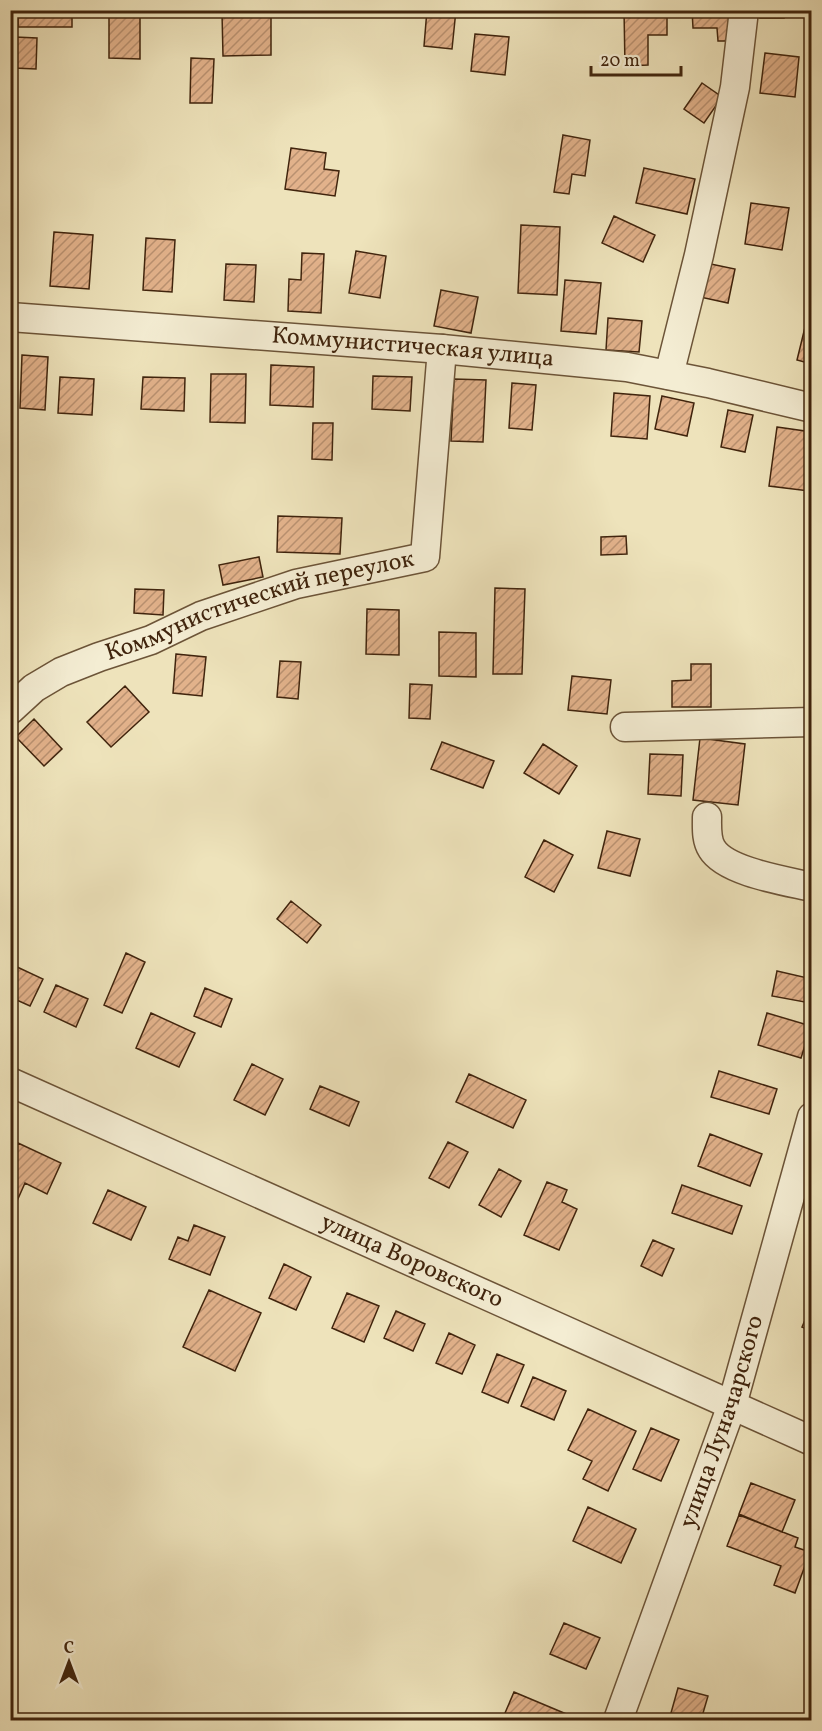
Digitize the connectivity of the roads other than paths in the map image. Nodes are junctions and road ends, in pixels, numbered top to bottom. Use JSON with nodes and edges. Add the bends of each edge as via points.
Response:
{"nodes":[{"id":1,"x":744,"y":10,"type":"edge"},
{"id":2,"x":10,"y":317,"type":"edge"},
{"id":3,"x":442,"y":349,"type":"junction"},
{"id":4,"x":669,"y":375,"type":"junction"},
{"id":5,"x":812,"y":408,"type":"edge"},
{"id":6,"x":10,"y":710,"type":"edge"},
{"id":7,"x":812,"y":722,"type":"edge"},
{"id":8,"x":625,"y":727,"type":"dead end"},
{"id":9,"x":707,"y":817,"type":"dead end"},
{"id":10,"x":812,"y":887,"type":"edge"},
{"id":11,"x":10,"y":1082,"type":"edge"},
{"id":12,"x":812,"y":1117,"type":"edge"},
{"id":13,"x":732,"y":1405,"type":"junction"},
{"id":14,"x":812,"y":1441,"type":"edge"},
{"id":15,"x":618,"y":1720,"type":"edge"}],
"edges":[{"from":1,"to":4,"type":"street","via":[[735,87]]},
{"from":2,"to":3,"type":"street","name":"Коммунистическая улица"},
{"from":3,"to":4,"type":"street","name":"Коммунистическая улица"},
{"from":3,"to":6,"type":"street","name":"Коммунистический переулок","via":[[425,556],[296,584],[201,616],[151,640],[61,672],[34,688]]},
{"from":4,"to":5,"type":"street","name":"Коммунистическая улица"},
{"from":7,"to":8,"type":"street"},
{"from":9,"to":10,"type":"street","via":[[711,848],[729,864]]},
{"from":11,"to":13,"type":"street","name":"улица Воровского"},
{"from":12,"to":13,"type":"street","name":"улица Луначарского"},
{"from":13,"to":14,"type":"street","name":"улица Воровского"},
{"from":13,"to":15,"type":"street","name":"улица Луначарского"}]}
